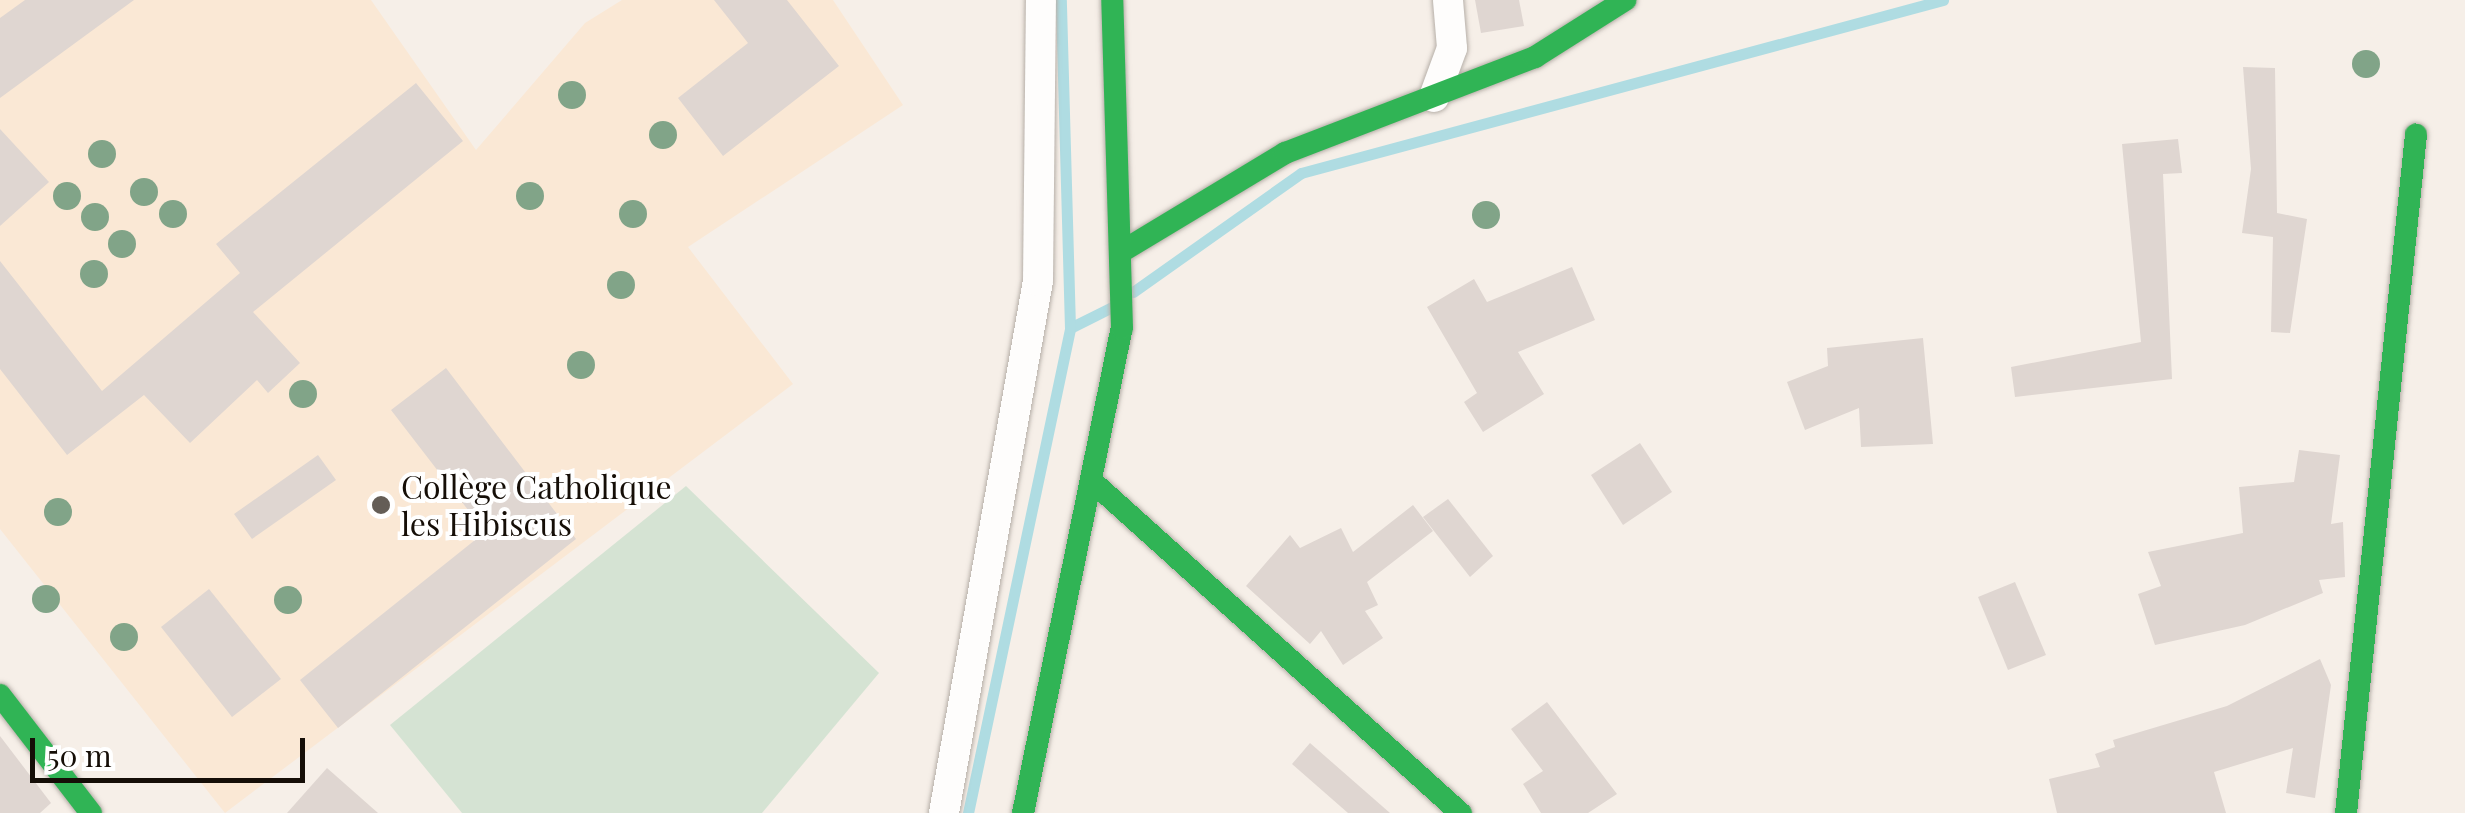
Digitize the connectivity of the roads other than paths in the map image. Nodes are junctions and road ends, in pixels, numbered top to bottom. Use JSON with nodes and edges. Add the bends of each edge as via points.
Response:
{"nodes":[{"id":1,"x":1041,"y":0,"type":"edge"},
{"id":2,"x":1112,"y":0,"type":"edge"},
{"id":3,"x":1448,"y":0,"type":"edge"},
{"id":4,"x":1625,"y":0,"type":"edge"},
{"id":5,"x":1434,"y":97,"type":"junction"},
{"id":6,"x":2416,"y":135,"type":"dead end"},
{"id":7,"x":1126,"y":249,"type":"junction"},
{"id":8,"x":1094,"y":483,"type":"junction"},
{"id":9,"x":0,"y":695,"type":"edge"},
{"id":10,"x":91,"y":813,"type":"edge"},
{"id":11,"x":944,"y":813,"type":"edge"},
{"id":12,"x":1023,"y":813,"type":"edge"},
{"id":13,"x":1462,"y":813,"type":"edge"},
{"id":14,"x":2346,"y":813,"type":"edge"}],
"edges":[{"from":1,"to":11,"type":"street","via":[[1038,281]]},
{"from":2,"to":7,"type":"street"},
{"from":3,"to":5,"type":"street","via":[[1452,48]]},
{"from":4,"to":5,"type":"street","via":[[1535,57]]},
{"from":5,"to":7,"type":"street","via":[[1285,153]]},
{"from":6,"to":14,"type":"street"},
{"from":7,"to":8,"type":"street","via":[[1122,328]]},
{"from":8,"to":12,"type":"street"},
{"from":8,"to":13,"type":"street"},
{"from":9,"to":10,"type":"street"}]}
